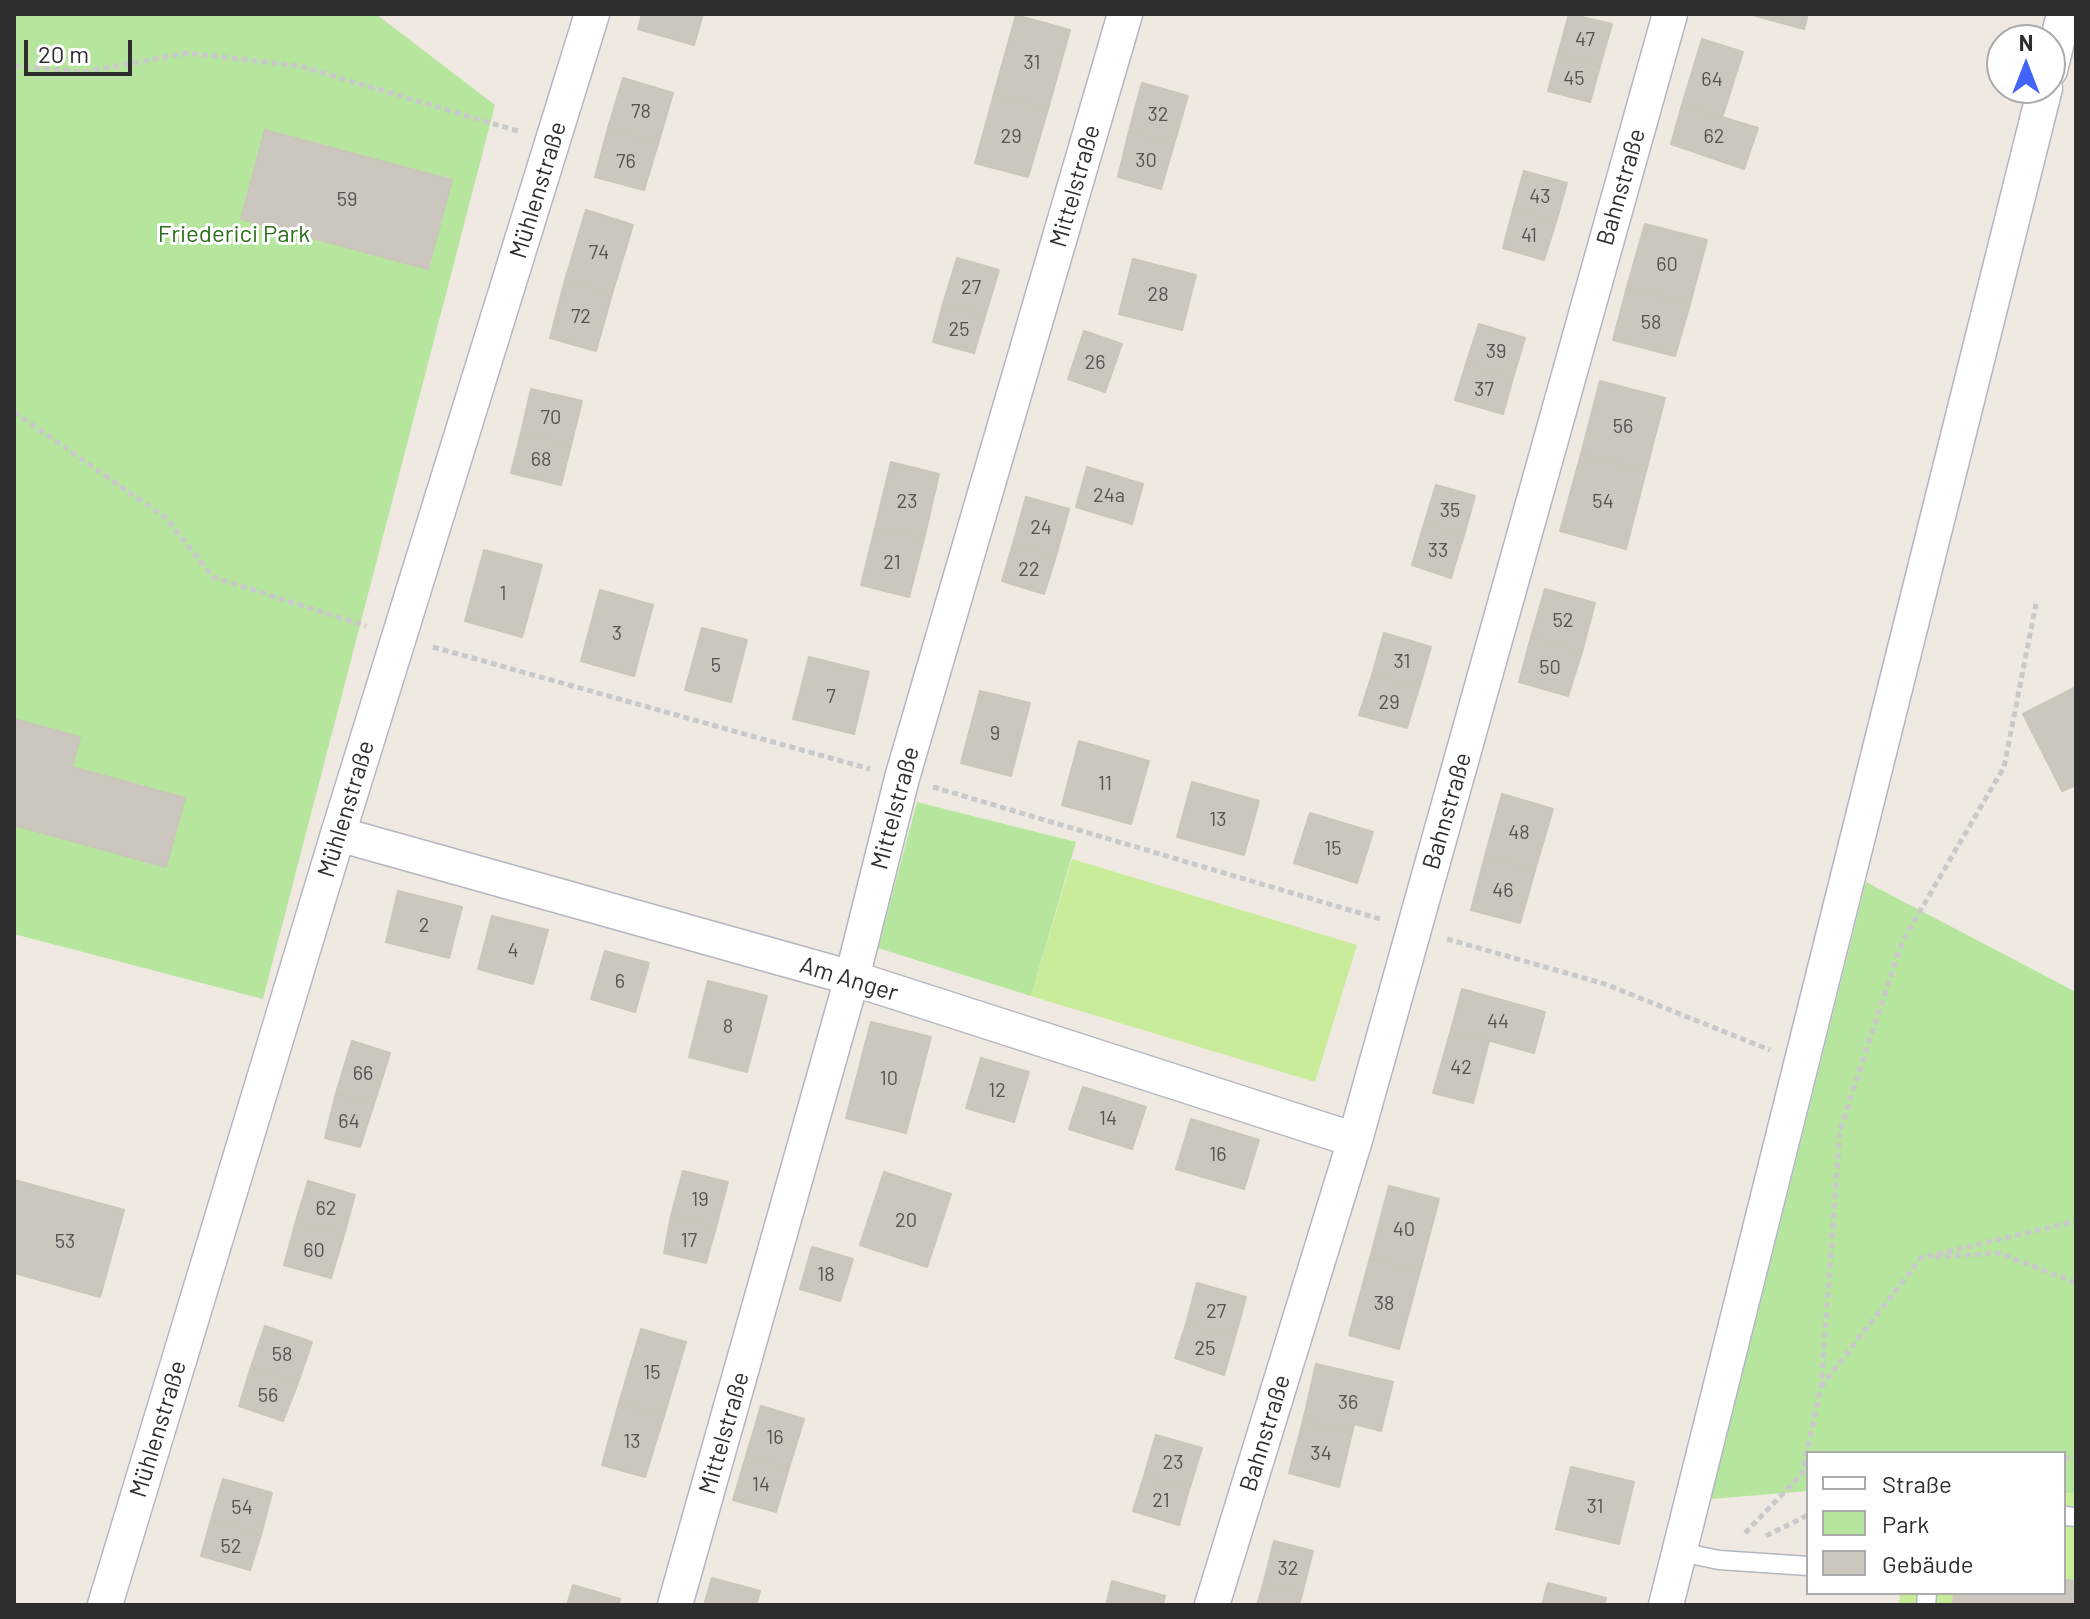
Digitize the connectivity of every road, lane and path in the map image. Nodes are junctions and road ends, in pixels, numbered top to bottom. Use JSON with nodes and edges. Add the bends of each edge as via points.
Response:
{"nodes":[{"id":1,"x":592,"y":14,"type":"edge"},
{"id":2,"x":1125,"y":14,"type":"edge"},
{"id":3,"x":1670,"y":14,"type":"edge"},
{"id":4,"x":14,"y":66,"type":"edge"},
{"id":5,"x":2041,"y":104,"type":"edge"},
{"id":6,"x":552,"y":142,"type":"junction"},
{"id":7,"x":16,"y":416,"type":"edge"},
{"id":8,"x":2036,"y":604,"type":"dead end"},
{"id":9,"x":399,"y":637,"type":"junction"},
{"id":10,"x":338,"y":834,"type":"junction"},
{"id":11,"x":1414,"y":929,"type":"junction"},
{"id":12,"x":852,"y":978,"type":"junction"},
{"id":13,"x":1801,"y":1063,"type":"junction"},
{"id":14,"x":1355,"y":1140,"type":"junction"},
{"id":15,"x":2076,"y":1221,"type":"edge"},
{"id":16,"x":1921,"y":1258,"type":"junction"},
{"id":17,"x":2076,"y":1283,"type":"edge"},
{"id":18,"x":1821,"y":1387,"type":"junction"},
{"id":19,"x":1807,"y":1451,"type":"edge"},
{"id":20,"x":1806,"y":1456,"type":"edge"},
{"id":21,"x":1680,"y":1552,"type":"junction"},
{"id":22,"x":1719,"y":1560,"type":"junction"},
{"id":23,"x":1806,"y":1566,"type":"edge"},
{"id":24,"x":105,"y":1605,"type":"edge"},
{"id":25,"x":675,"y":1605,"type":"edge"},
{"id":26,"x":1212,"y":1605,"type":"edge"},
{"id":27,"x":1666,"y":1605,"type":"edge"}],
"edges":[{"from":1,"to":6,"type":"street","name":"Mühlenstraße"},
{"from":2,"to":12,"type":"street","name":"Mittelstraße","via":[[902,778]]},
{"from":3,"to":11,"type":"street","name":"Bahnstraße"},
{"from":4,"to":6,"type":"path","via":[[84,72],[187,53],[300,66]]},
{"from":5,"to":13,"type":"street"},
{"from":6,"to":9,"type":"street","name":"Mühlenstraße"},
{"from":7,"to":9,"type":"path","via":[[166,518],[213,577]]},
{"from":8,"to":18,"type":"path","via":[[2004,767],[1902,942],[1840,1130]]},
{"from":9,"to":10,"type":"street","name":"Mühlenstraße"},
{"from":10,"to":12,"type":"street","name":"Am Anger"},
{"from":10,"to":24,"type":"street","name":"Mühlenstraße"},
{"from":11,"to":13,"type":"path","via":[[1605,984]]},
{"from":11,"to":14,"type":"street","name":"Bahnstraße"},
{"from":12,"to":14,"type":"street","name":"Am Anger"},
{"from":12,"to":25,"type":"street","name":"Mittelstraße"},
{"from":13,"to":21,"type":"street"},
{"from":14,"to":26,"type":"street","name":"Bahnstraße"},
{"from":15,"to":16,"type":"path"},
{"from":16,"to":17,"type":"path","via":[[1999,1253]]},
{"from":16,"to":18,"type":"path"},
{"from":18,"to":19,"type":"path"},
{"from":20,"to":22,"type":"path","via":[[1802,1474]]},
{"from":21,"to":22,"type":"lane"},
{"from":21,"to":27,"type":"street"},
{"from":22,"to":23,"type":"lane"}]}
